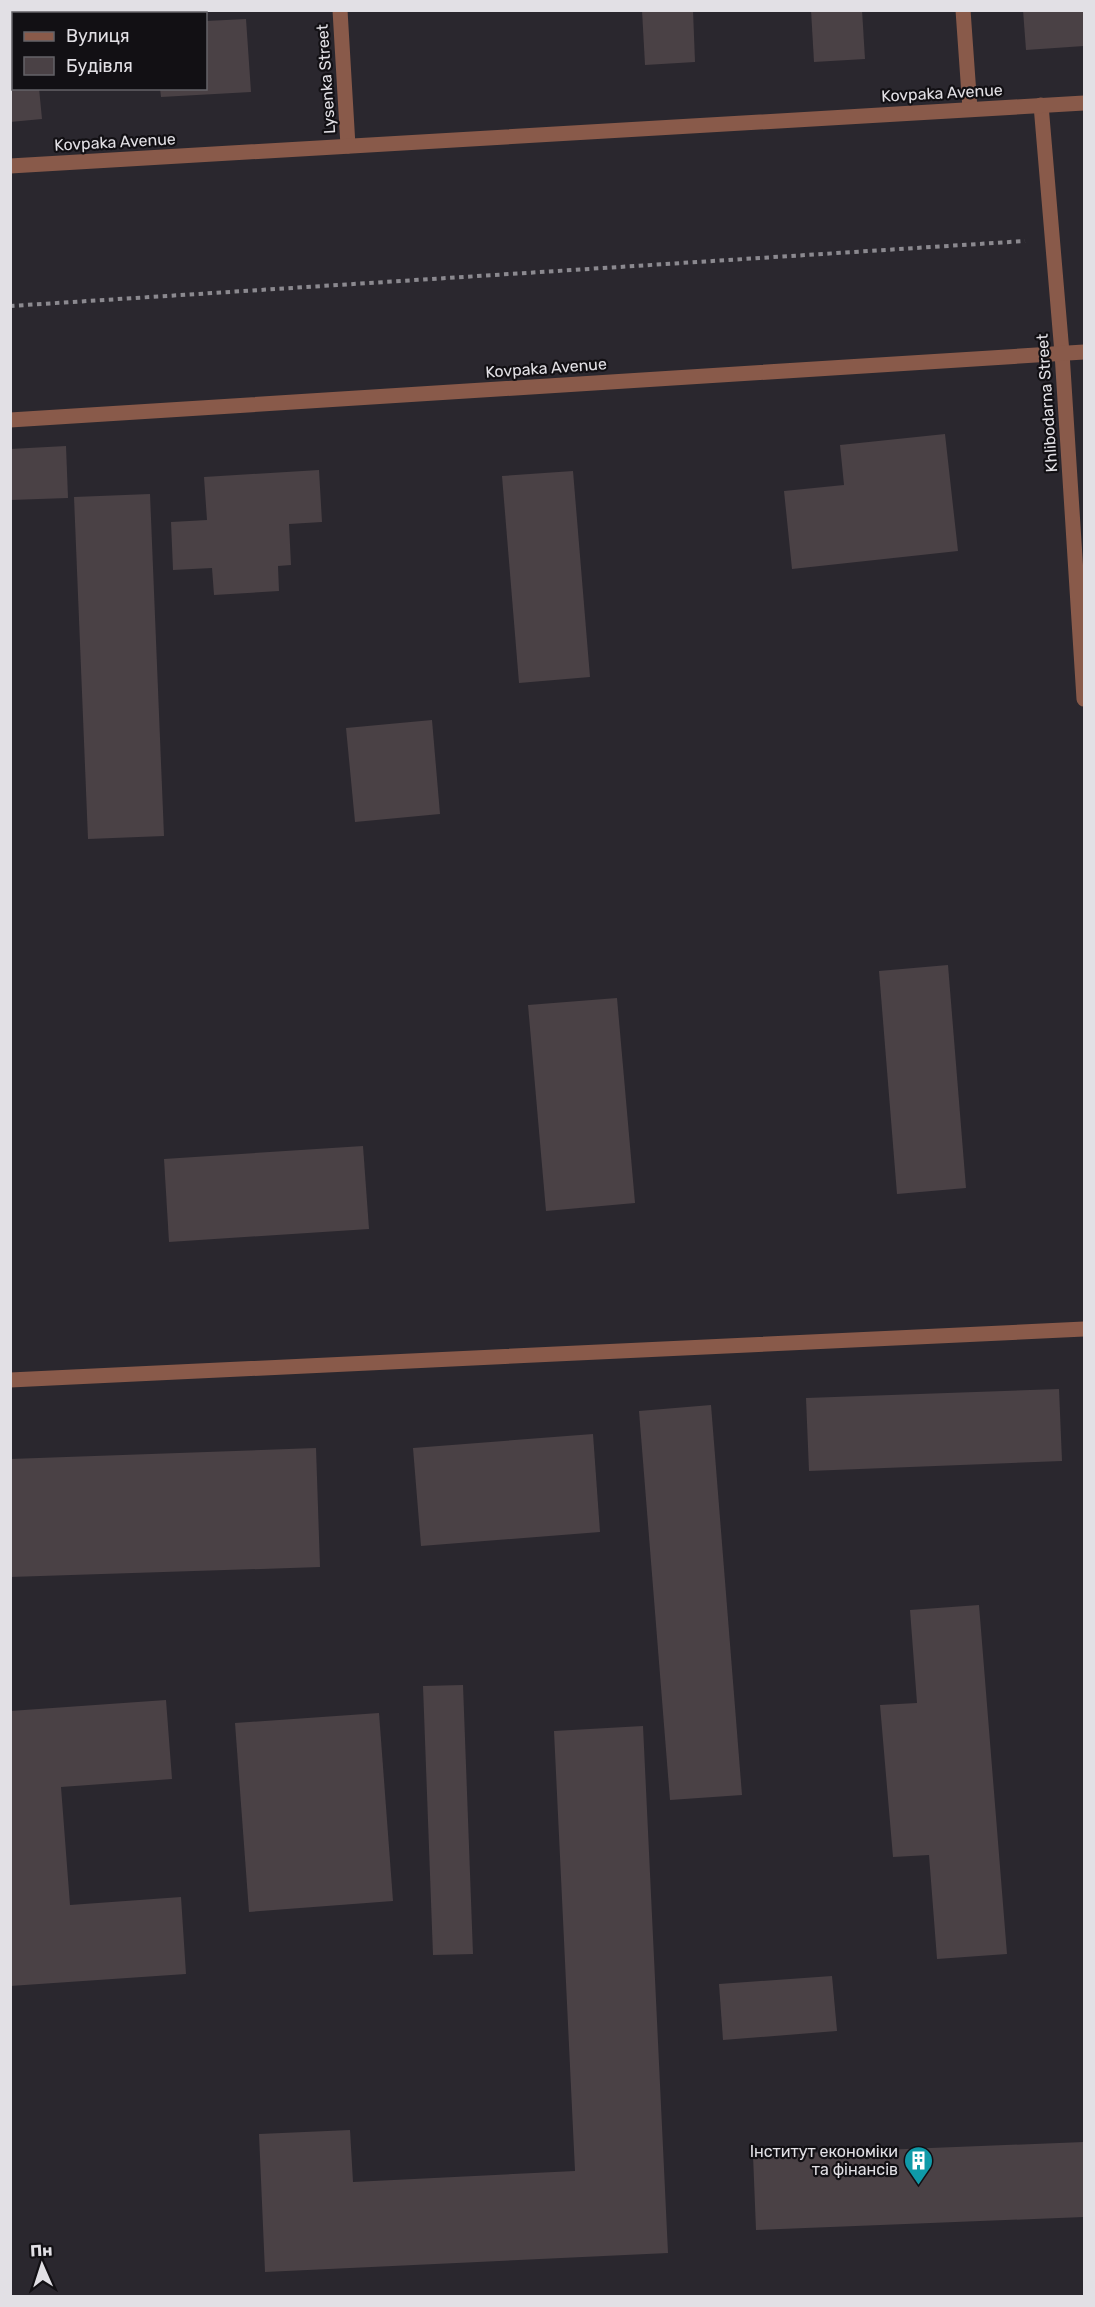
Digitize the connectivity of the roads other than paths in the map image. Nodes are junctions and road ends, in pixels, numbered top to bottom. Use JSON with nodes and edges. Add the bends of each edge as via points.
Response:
{"nodes":[{"id":1,"x":340,"y":10,"type":"edge"},
{"id":2,"x":963,"y":10,"type":"edge"},
{"id":3,"x":1084,"y":103,"type":"edge"},
{"id":4,"x":1041,"y":105,"type":"junction"},
{"id":5,"x":970,"y":109,"type":"junction"},
{"id":6,"x":348,"y":146,"type":"junction"},
{"id":7,"x":10,"y":166,"type":"edge"},
{"id":8,"x":1084,"y":352,"type":"edge"},
{"id":9,"x":1062,"y":353,"type":"junction"},
{"id":10,"x":10,"y":420,"type":"edge"},
{"id":11,"x":1084,"y":699,"type":"edge"},
{"id":12,"x":1084,"y":1329,"type":"edge"},
{"id":13,"x":10,"y":1380,"type":"edge"}],
"edges":[{"from":1,"to":6,"type":"street","name":"Lysenka Street"},
{"from":2,"to":5,"type":"street"},
{"from":3,"to":4,"type":"street","name":"Kovpaka Avenue"},
{"from":4,"to":5,"type":"street","name":"Kovpaka Avenue"},
{"from":4,"to":9,"type":"street","name":"Khlibodarna Street"},
{"from":5,"to":6,"type":"street","name":"Kovpaka Avenue"},
{"from":6,"to":7,"type":"street","name":"Kovpaka Avenue"},
{"from":8,"to":9,"type":"street","name":"Kovpaka Avenue"},
{"from":9,"to":10,"type":"street","name":"Kovpaka Avenue"},
{"from":9,"to":11,"type":"street","name":"Khlibodarna Street"},
{"from":12,"to":13,"type":"street"}]}
